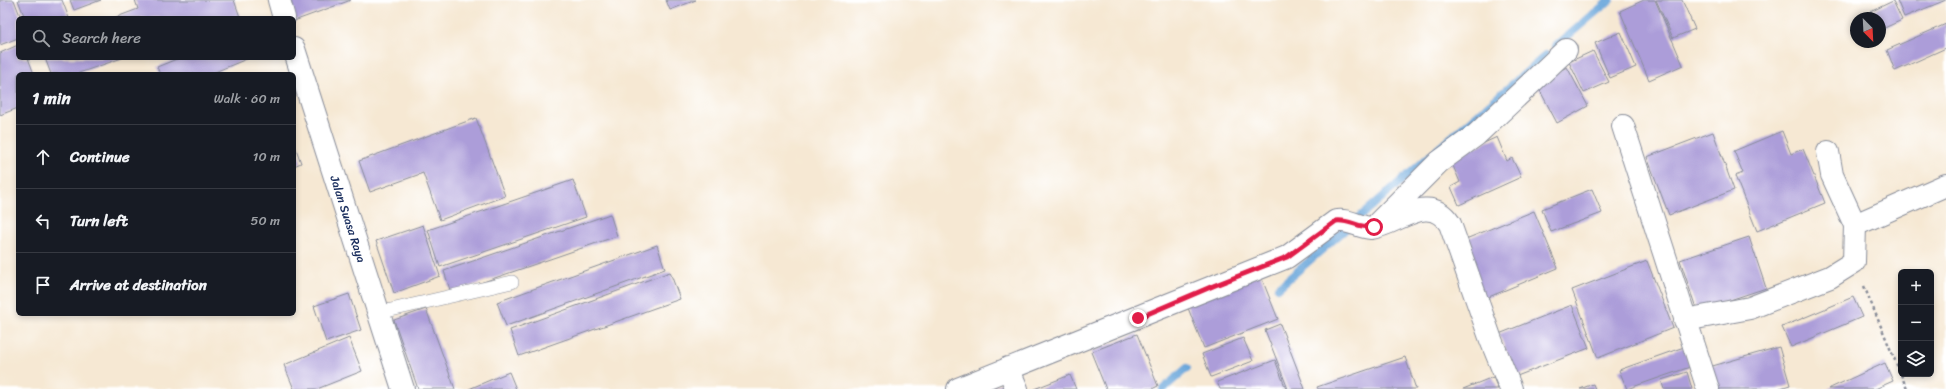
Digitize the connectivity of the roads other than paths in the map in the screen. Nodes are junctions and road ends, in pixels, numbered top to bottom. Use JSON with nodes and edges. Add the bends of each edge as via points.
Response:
{"nodes":[{"id":1,"x":279,"y":0,"type":"edge"},
{"id":2,"x":283,"y":16,"type":"edge"},
{"id":3,"x":1566,"y":50,"type":"dead end"},
{"id":4,"x":296,"y":55,"type":"edge"},
{"id":5,"x":1623,"y":126,"type":"dead end"},
{"id":6,"x":1828,"y":152,"type":"dead end"},
{"id":7,"x":1946,"y":185,"type":"edge"},
{"id":8,"x":1360,"y":225,"type":"junction"},
{"id":9,"x":1855,"y":225,"type":"junction"},
{"id":10,"x":512,"y":282,"type":"dead end"},
{"id":11,"x":378,"y":313,"type":"junction"},
{"id":12,"x":1685,"y":320,"type":"junction"},
{"id":13,"x":1008,"y":368,"type":"junction"},
{"id":14,"x":403,"y":389,"type":"edge"},
{"id":15,"x":958,"y":389,"type":"edge"},
{"id":16,"x":1016,"y":389,"type":"edge"},
{"id":17,"x":1511,"y":389,"type":"edge"},
{"id":18,"x":1708,"y":389,"type":"edge"}],
"edges":[{"from":1,"to":2,"type":"street"},
{"from":3,"to":8,"type":"street","via":[[1476,135]]},
{"from":4,"to":11,"type":"street","name":"Jalan Suasa Raya"},
{"from":5,"to":12,"type":"street"},
{"from":6,"to":9,"type":"street","via":[[1832,175]]},
{"from":7,"to":9,"type":"street"},
{"from":8,"to":13,"type":"street","via":[[1336,221],[1287,257]]},
{"from":8,"to":17,"type":"street","via":[[1427,208],[1445,216]]},
{"from":9,"to":12,"type":"street","via":[[1854,262],[1830,277],[1750,308]]},
{"from":10,"to":11,"type":"lane"},
{"from":11,"to":14,"type":"street","name":"Jalan Suasa Raya"},
{"from":12,"to":18,"type":"street"},
{"from":13,"to":15,"type":"street"},
{"from":13,"to":16,"type":"street"}]}
